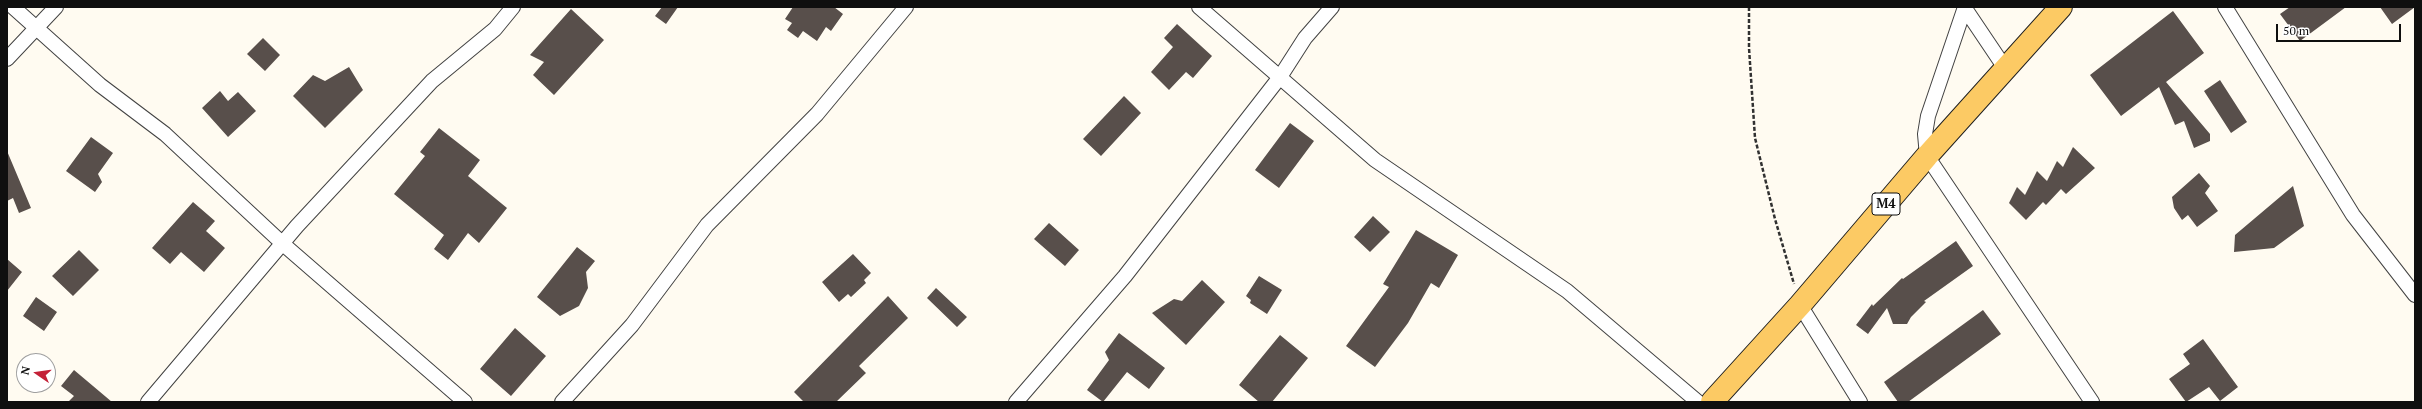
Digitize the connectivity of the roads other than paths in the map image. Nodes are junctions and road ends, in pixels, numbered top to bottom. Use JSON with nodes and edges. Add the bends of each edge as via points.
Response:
{"nodes":[{"id":1,"x":13,"y":7,"type":"edge"},
{"id":2,"x":56,"y":7,"type":"edge"},
{"id":3,"x":514,"y":7,"type":"edge"},
{"id":4,"x":906,"y":7,"type":"edge"},
{"id":5,"x":1199,"y":7,"type":"edge"},
{"id":6,"x":1332,"y":7,"type":"edge"},
{"id":7,"x":1965,"y":7,"type":"edge"},
{"id":8,"x":2061,"y":7,"type":"edge"},
{"id":9,"x":2225,"y":7,"type":"edge"},
{"id":10,"x":38,"y":28,"type":"junction"},
{"id":11,"x":7,"y":59,"type":"edge"},
{"id":12,"x":2005,"y":68,"type":"junction"},
{"id":13,"x":1280,"y":77,"type":"junction"},
{"id":14,"x":1927,"y":156,"type":"junction"},
{"id":15,"x":283,"y":244,"type":"junction"},
{"id":16,"x":2415,"y":295,"type":"edge"},
{"id":17,"x":1800,"y":305,"type":"junction"},
{"id":18,"x":148,"y":402,"type":"edge"},
{"id":19,"x":466,"y":402,"type":"edge"},
{"id":20,"x":562,"y":402,"type":"edge"},
{"id":21,"x":1016,"y":402,"type":"edge"},
{"id":22,"x":1698,"y":402,"type":"edge"},
{"id":23,"x":1712,"y":402,"type":"edge"},
{"id":24,"x":1860,"y":402,"type":"edge"},
{"id":25,"x":2092,"y":402,"type":"edge"}],
"edges":[{"from":1,"to":10,"type":"street"},
{"from":2,"to":10,"type":"street"},
{"from":3,"to":15,"type":"street","via":[[495,29],[432,81]]},
{"from":4,"to":20,"type":"street","via":[[817,114],[707,225],[632,325]]},
{"from":5,"to":13,"type":"street"},
{"from":6,"to":13,"type":"street","via":[[1305,38]]},
{"from":7,"to":12,"type":"street"},
{"from":7,"to":14,"type":"street","via":[[1928,116],[1924,134]]},
{"from":8,"to":12,"type":"main road","number":"M4"},
{"from":9,"to":16,"type":"street","via":[[2353,215]]},
{"from":10,"to":11,"type":"street"},
{"from":10,"to":15,"type":"street","via":[[100,85],[165,134]]},
{"from":12,"to":14,"type":"main road","number":"M4"},
{"from":13,"to":21,"type":"street","via":[[1125,276]]},
{"from":13,"to":22,"type":"street","via":[[1375,160],[1567,291]]},
{"from":14,"to":17,"type":"main road","number":"M4"},
{"from":14,"to":25,"type":"street"},
{"from":15,"to":18,"type":"street"},
{"from":15,"to":19,"type":"street"},
{"from":17,"to":23,"type":"main road","number":"M4"},
{"from":17,"to":24,"type":"street"}]}
